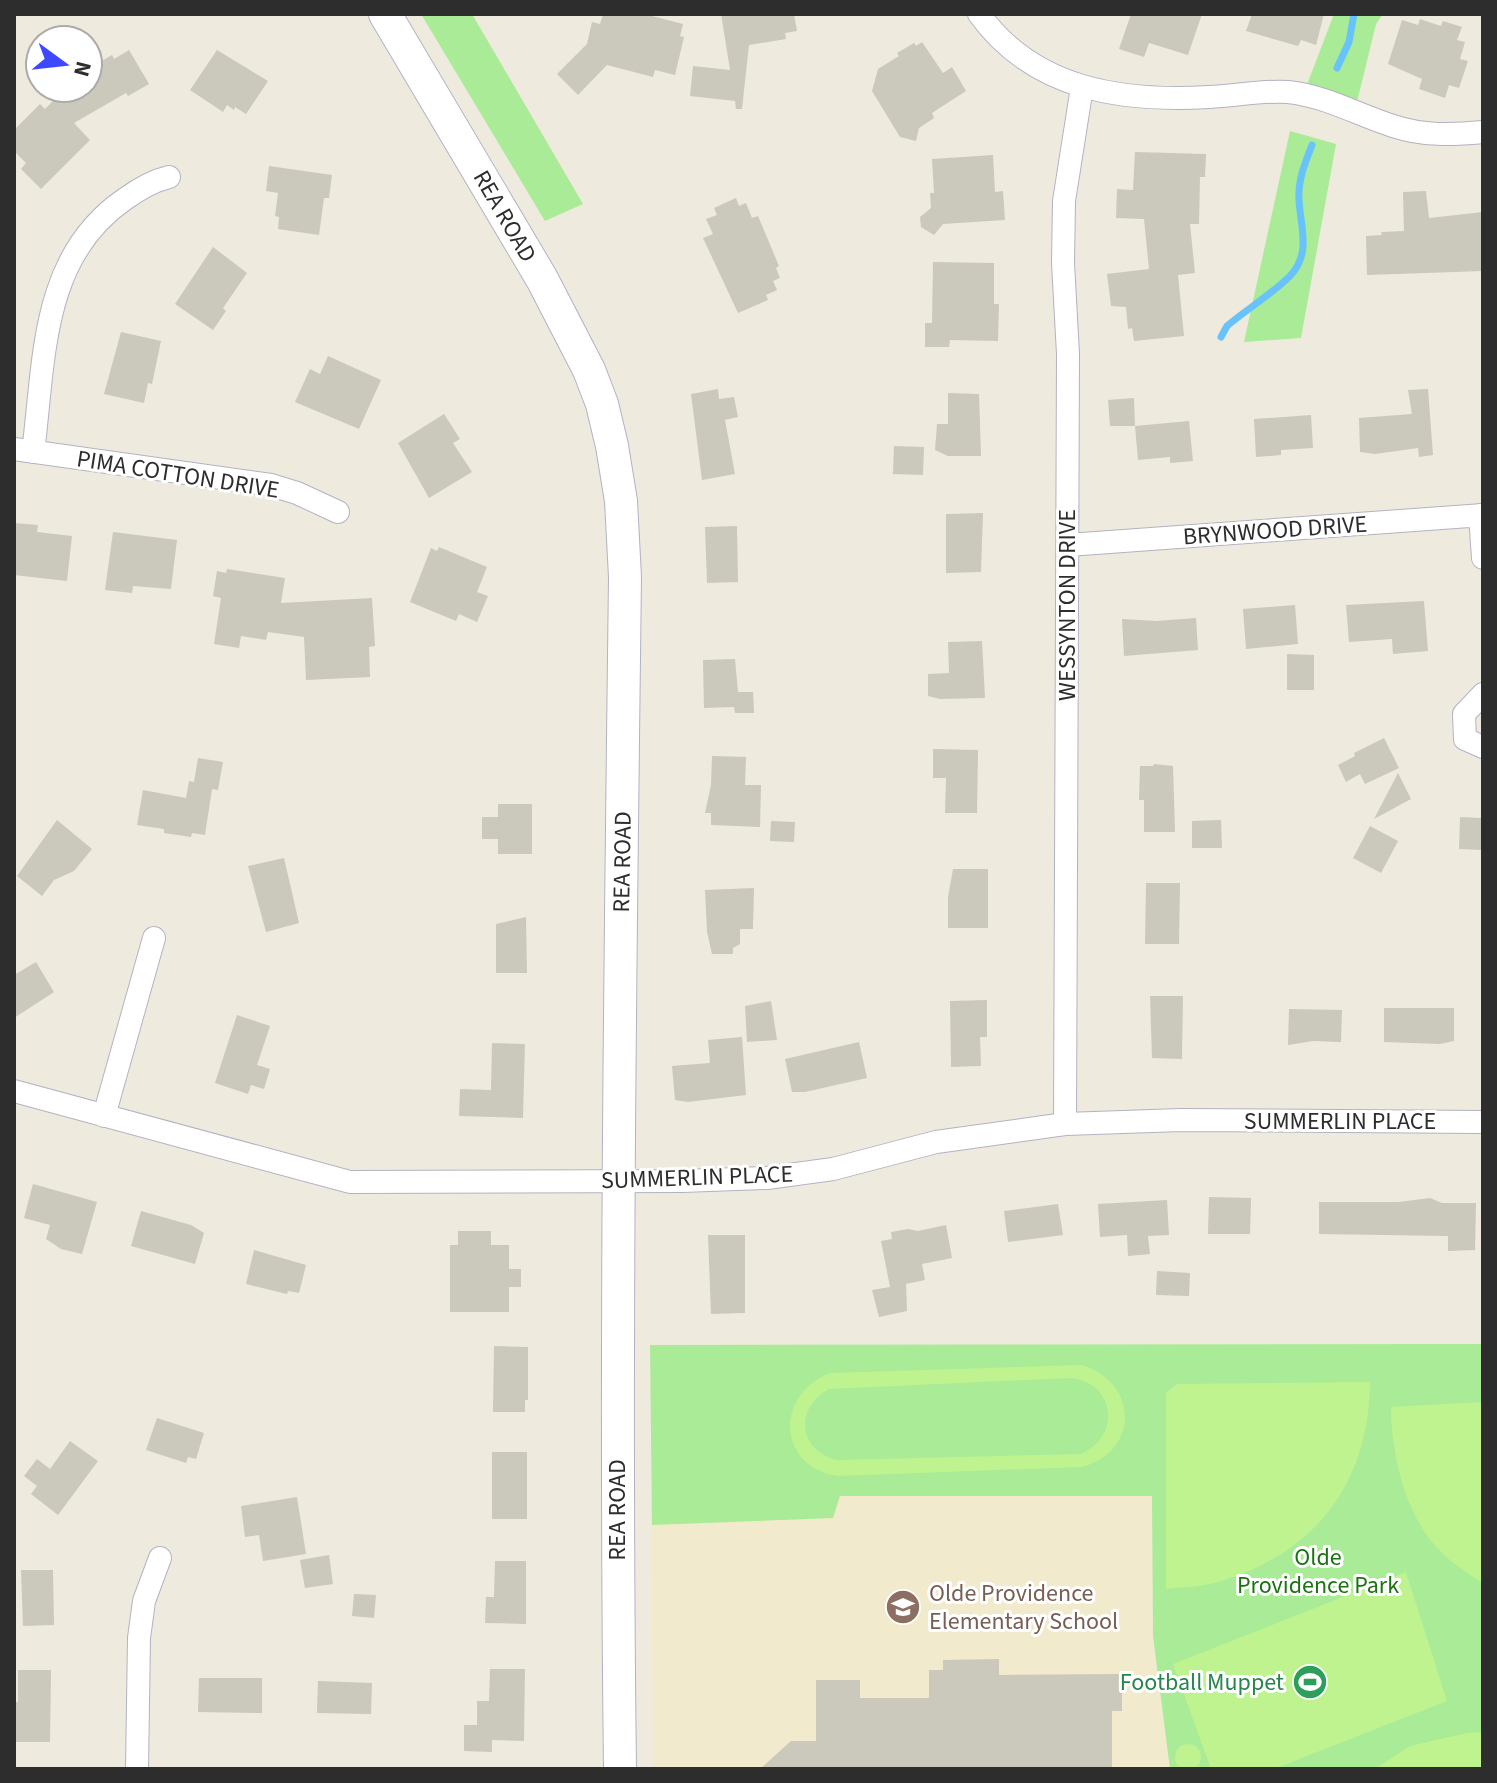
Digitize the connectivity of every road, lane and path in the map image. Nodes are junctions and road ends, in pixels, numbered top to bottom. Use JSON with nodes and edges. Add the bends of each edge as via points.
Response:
{"nodes":[{"id":1,"x":385,"y":14,"type":"edge"},
{"id":2,"x":979,"y":14,"type":"edge"},
{"id":3,"x":1082,"y":87,"type":"junction"},
{"id":4,"x":1483,"y":132,"type":"edge"},
{"id":5,"x":169,"y":177,"type":"dead end"},
{"id":6,"x":24,"y":450,"type":"edge"},
{"id":7,"x":338,"y":512,"type":"dead end"},
{"id":8,"x":1482,"y":515,"type":"edge"},
{"id":9,"x":1068,"y":545,"type":"junction"},
{"id":10,"x":1483,"y":558,"type":"edge"},
{"id":11,"x":1483,"y":694,"type":"edge"},
{"id":12,"x":1483,"y":747,"type":"edge"},
{"id":13,"x":154,"y":938,"type":"dead end"},
{"id":14,"x":14,"y":1091,"type":"edge"},
{"id":15,"x":104,"y":1116,"type":"junction"},
{"id":16,"x":1483,"y":1122,"type":"edge"},
{"id":17,"x":1065,"y":1124,"type":"junction"},
{"id":18,"x":618,"y":1181,"type":"junction"},
{"id":19,"x":160,"y":1558,"type":"dead end"},
{"id":20,"x":137,"y":1769,"type":"edge"},
{"id":21,"x":620,"y":1769,"type":"edge"}],
"edges":[{"from":1,"to":18,"type":"main road","name":"REA ROAD","via":[[542,279],[589,370],[612,446],[625,577]]},
{"from":2,"to":3,"type":"street","via":[[1020,55],[1055,78]]},
{"from":3,"to":4,"type":"street","via":[[1155,98],[1287,92],[1416,132]]},
{"from":3,"to":9,"type":"street","name":"WESSYNTON DRIVE","via":[[1064,201]]},
{"from":5,"to":6,"type":"street","via":[[143,186],[110,208],[84,236],[65,269],[50,316]]},
{"from":6,"to":7,"type":"street","name":"PIMA COTTON DRIVE","via":[[271,485]]},
{"from":8,"to":9,"type":"street","name":"BRYNWOOD DRIVE"},
{"from":8,"to":10,"type":"street"},
{"from":9,"to":17,"type":"street","name":"WESSYNTON DRIVE"},
{"from":11,"to":12,"type":"street","via":[[1464,714],[1465,739]]},
{"from":13,"to":15,"type":"street"},
{"from":14,"to":15,"type":"street","name":"SUMMERLIN PLACE"},
{"from":15,"to":18,"type":"street","name":"SUMMERLIN PLACE","via":[[350,1182]]},
{"from":16,"to":17,"type":"street","name":"SUMMERLIN PLACE"},
{"from":17,"to":18,"type":"street","name":"SUMMERLIN PLACE","via":[[936,1142],[833,1169],[767,1178]]},
{"from":18,"to":21,"type":"main road","name":"REA ROAD"},
{"from":19,"to":20,"type":"street","via":[[144,1601],[139,1638]]}]}
